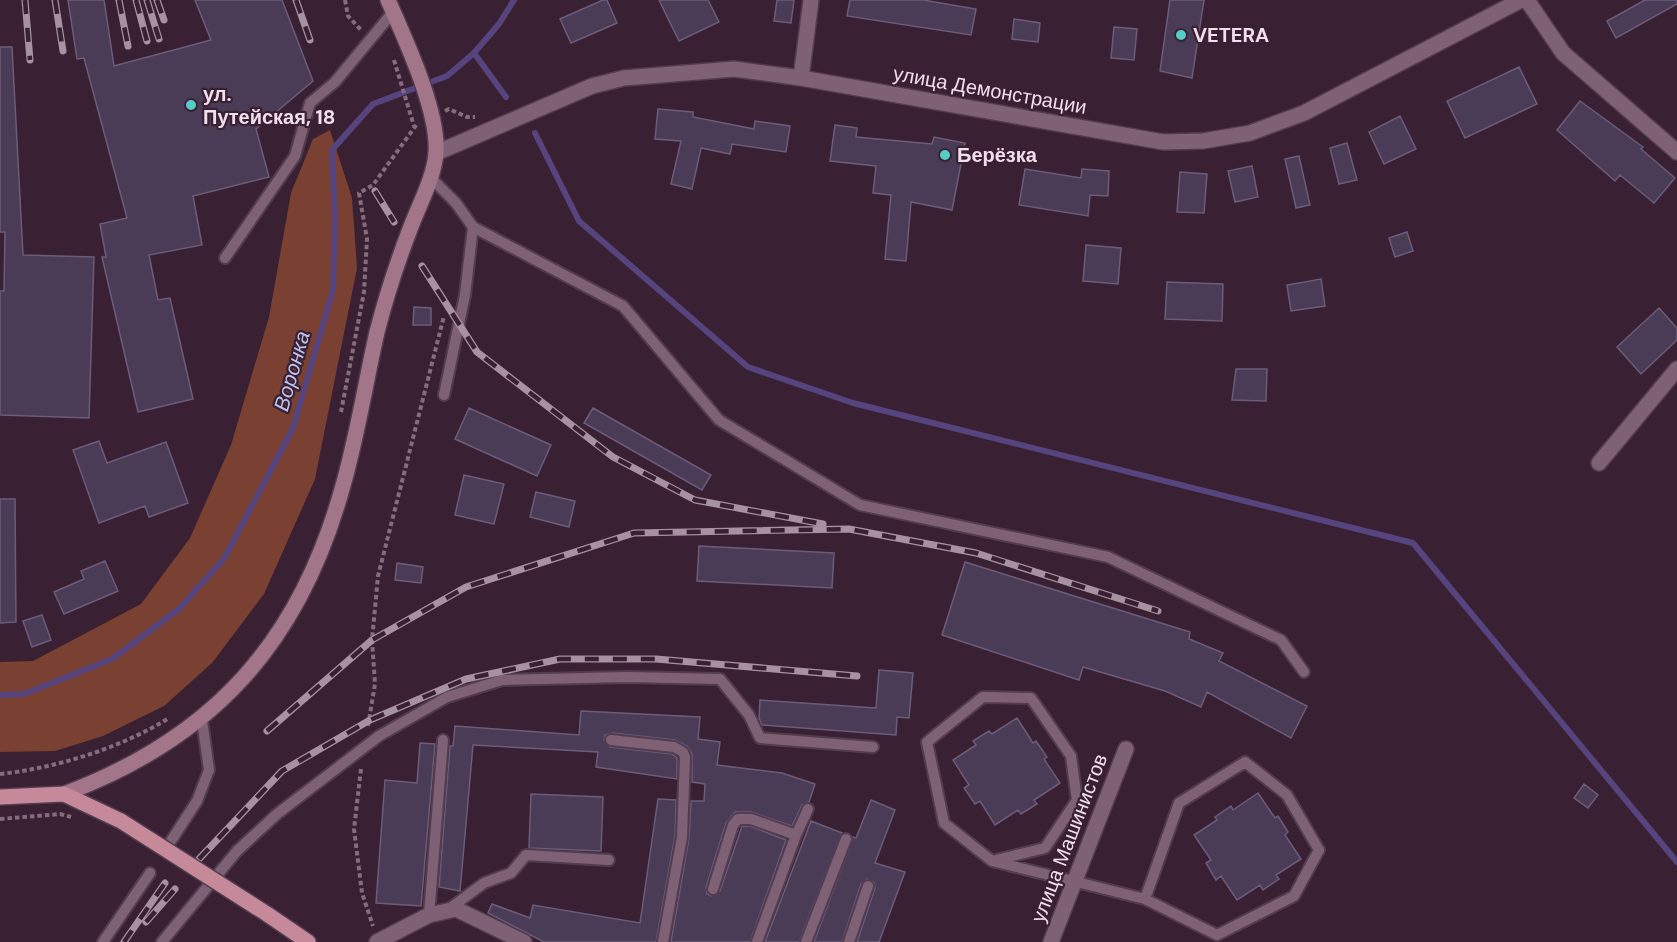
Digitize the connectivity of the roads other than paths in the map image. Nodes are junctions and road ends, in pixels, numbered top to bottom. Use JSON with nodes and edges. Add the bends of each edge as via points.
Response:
{"nodes":[{"id":1,"x":812,"y":0,"type":"edge"},
{"id":2,"x":1521,"y":0,"type":"edge"},
{"id":3,"x":1527,"y":0,"type":"edge"},
{"id":4,"x":391,"y":6,"type":"edge"},
{"id":5,"x":801,"y":78,"type":"junction"},
{"id":6,"x":1677,"y":152,"type":"edge"},
{"id":7,"x":436,"y":153,"type":"junction"},
{"id":8,"x":430,"y":177,"type":"junction"},
{"id":9,"x":473,"y":227,"type":"junction"},
{"id":10,"x":225,"y":258,"type":"dead end"},
{"id":11,"x":1677,"y":369,"type":"edge"},
{"id":12,"x":444,"y":395,"type":"dead end"},
{"id":13,"x":1599,"y":463,"type":"dead end"},
{"id":14,"x":1304,"y":672,"type":"dead end"},
{"id":15,"x":202,"y":720,"type":"junction"},
{"id":16,"x":443,"y":740,"type":"dead end"},
{"id":17,"x":611,"y":740,"type":"dead end"},
{"id":18,"x":873,"y":747,"type":"dead end"},
{"id":19,"x":1126,"y":749,"type":"dead end"},
{"id":20,"x":64,"y":794,"type":"junction"},
{"id":21,"x":0,"y":797,"type":"edge"},
{"id":22,"x":808,"y":809,"type":"dead end"},
{"id":23,"x":796,"y":835,"type":"junction"},
{"id":24,"x":846,"y":839,"type":"dead end"},
{"id":25,"x":171,"y":841,"type":"dead end"},
{"id":26,"x":609,"y":860,"type":"dead end"},
{"id":27,"x":992,"y":861,"type":"junction"},
{"id":28,"x":150,"y":873,"type":"dead end"},
{"id":29,"x":1075,"y":880,"type":"junction"},
{"id":30,"x":868,"y":886,"type":"dead end"},
{"id":31,"x":713,"y":889,"type":"dead end"},
{"id":32,"x":1145,"y":899,"type":"junction"},
{"id":33,"x":449,"y":909,"type":"junction"},
{"id":34,"x":429,"y":915,"type":"junction"},
{"id":35,"x":103,"y":942,"type":"edge"},
{"id":36,"x":162,"y":942,"type":"edge"},
{"id":37,"x":308,"y":942,"type":"edge"},
{"id":38,"x":377,"y":942,"type":"edge"},
{"id":39,"x":524,"y":942,"type":"edge"},
{"id":40,"x":663,"y":942,"type":"edge"},
{"id":41,"x":757,"y":942,"type":"edge"},
{"id":42,"x":806,"y":942,"type":"edge"},
{"id":43,"x":849,"y":942,"type":"edge"},
{"id":44,"x":1051,"y":942,"type":"edge"}],
"edges":[{"from":1,"to":5,"type":"street"},
{"from":2,"to":5,"type":"street","name":"улица Демонстрации","via":[[1304,113],[1250,133],[1203,141],[1163,142]]},
{"from":3,"to":6,"type":"street","via":[[1563,53]]},
{"from":4,"to":7,"type":"street","via":[[433,117]]},
{"from":4,"to":10,"type":"lane","via":[[334,82],[310,103],[296,156]]},
{"from":5,"to":7,"type":"street","name":"улица Демонстрации","via":[[734,69],[624,78],[592,86]]},
{"from":7,"to":8,"type":"street"},
{"from":8,"to":9,"type":"lane"},
{"from":8,"to":15,"type":"street","via":[[393,271],[342,492],[318,559],[267,651]]},
{"from":9,"to":12,"type":"lane","via":[[465,296]]},
{"from":9,"to":14,"type":"lane","via":[[623,306],[719,420],[860,505],[1108,557],[1281,640]]},
{"from":11,"to":13,"type":"street"},
{"from":15,"to":20,"type":"street","via":[[101,780]]},
{"from":15,"to":25,"type":"lane","via":[[209,770],[197,801]]},
{"from":16,"to":34,"type":"lane"},
{"from":17,"to":40,"type":"lane","via":[[674,747],[685,757],[682,837]]},
{"from":18,"to":36,"type":"lane","via":[[760,738],[744,709],[720,679],[502,680],[447,697],[363,748],[277,814],[237,851]]},
{"from":19,"to":29,"type":"street","name":"улица Машинистов"},
{"from":20,"to":21,"type":"main road"},
{"from":20,"to":37,"type":"main road","bridge":true,"via":[[121,821]]},
{"from":22,"to":23,"type":"lane"},
{"from":23,"to":31,"type":"lane","via":[[740,818],[734,825]]},
{"from":23,"to":41,"type":"lane"},
{"from":24,"to":42,"type":"lane"},
{"from":26,"to":33,"type":"lane","via":[[526,855],[511,873],[484,883]]},
{"from":27,"to":27,"type":"lane","via":[[1045,848],[1077,800],[1071,756],[1031,698],[983,697],[927,742],[944,823]]},
{"from":27,"to":29,"type":"lane"},
{"from":28,"to":35,"type":"lane"},
{"from":29,"to":32,"type":"lane"},
{"from":29,"to":44,"type":"street","name":"улица Машинистов"},
{"from":30,"to":43,"type":"lane"},
{"from":32,"to":32,"type":"lane","via":[[1217,934],[1294,896],[1319,850],[1287,795],[1245,762],[1179,803]]},
{"from":33,"to":34,"type":"street"},
{"from":33,"to":39,"type":"street","via":[[463,910]]},
{"from":34,"to":38,"type":"street"}]}
